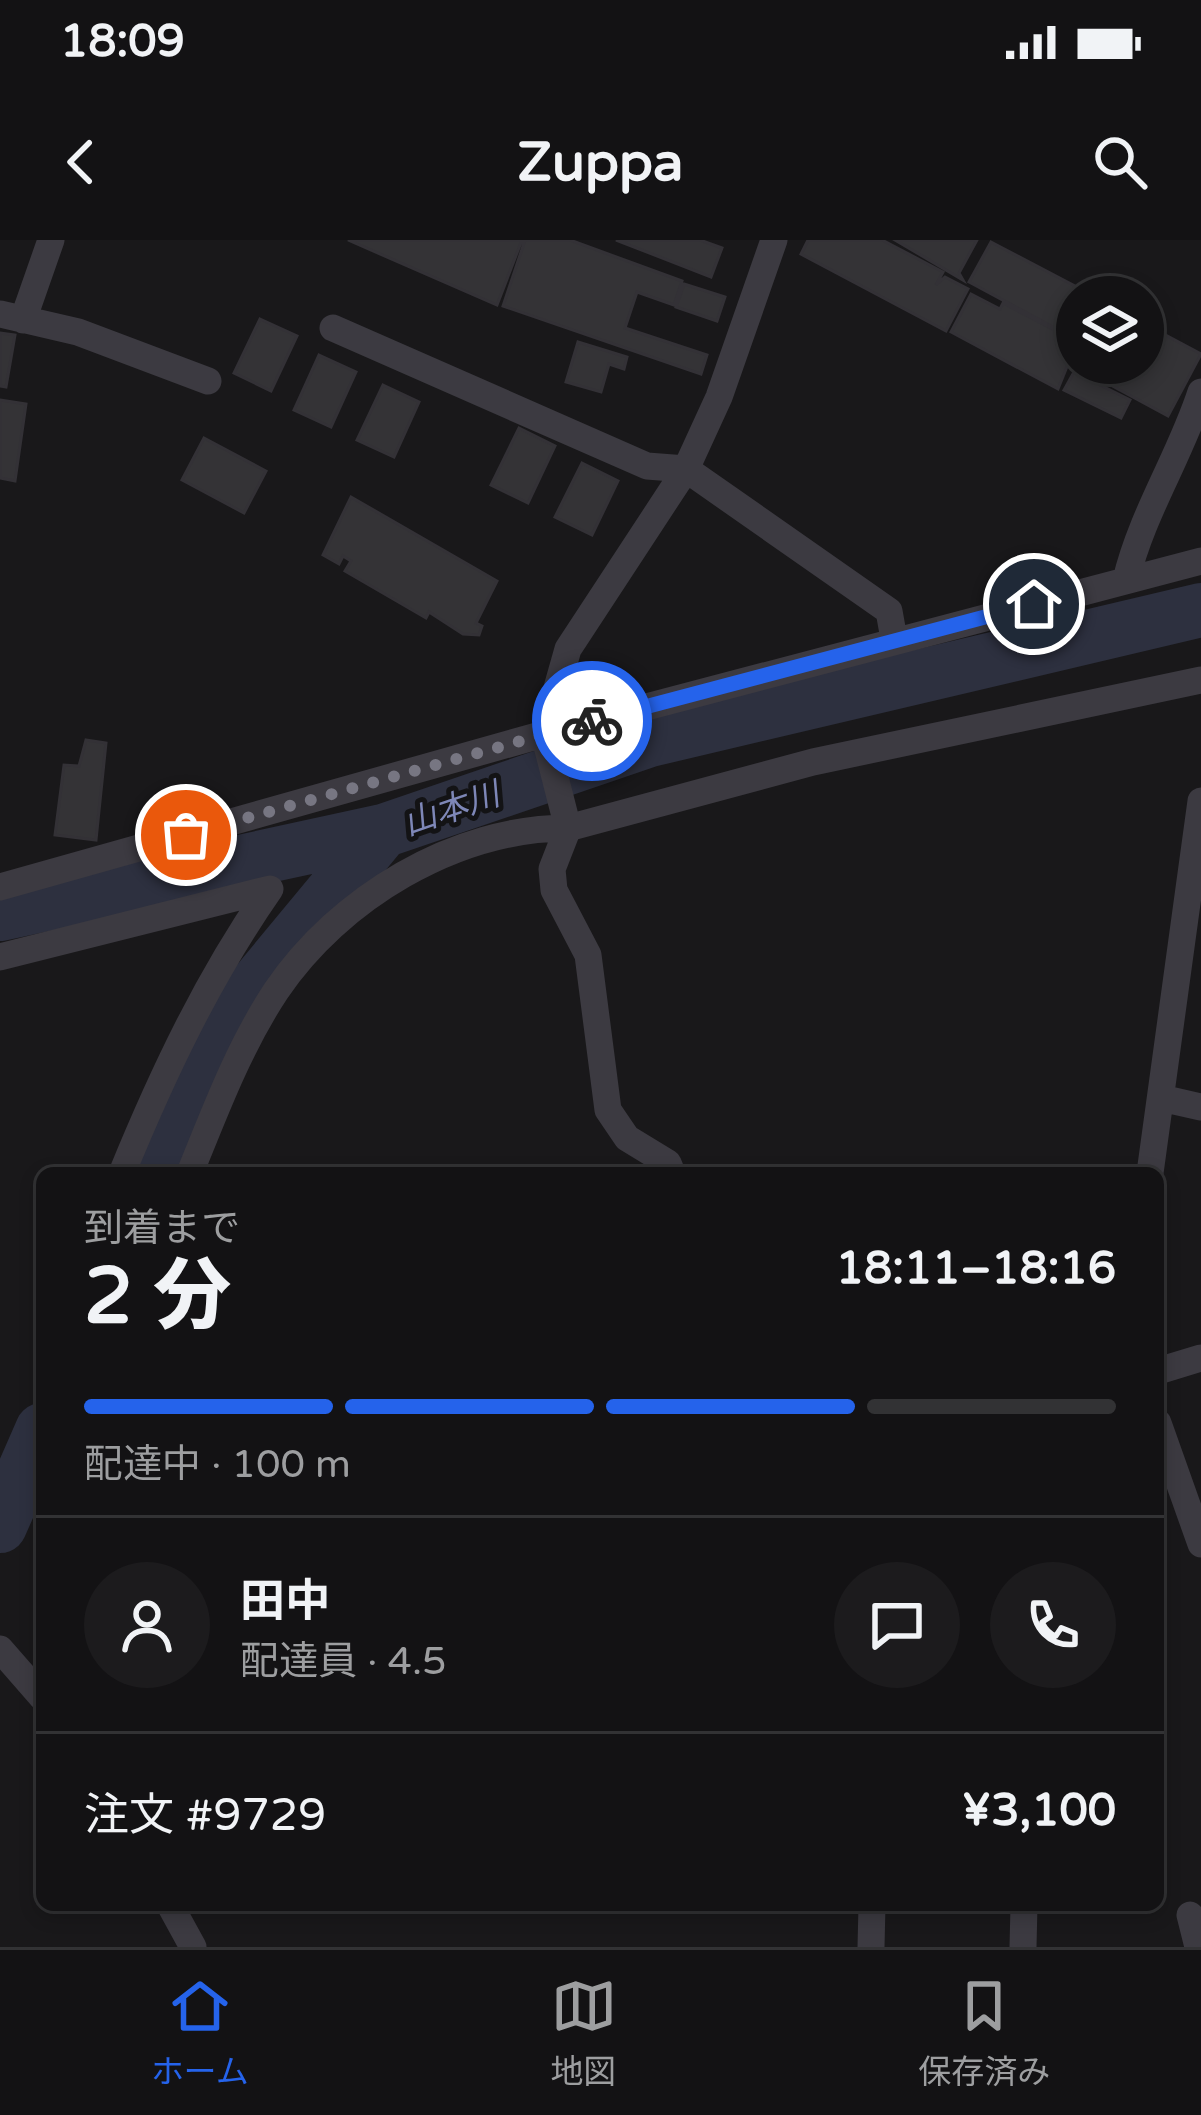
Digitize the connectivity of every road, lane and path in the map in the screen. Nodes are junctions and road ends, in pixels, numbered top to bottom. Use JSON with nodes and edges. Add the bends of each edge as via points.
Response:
{"nodes":[{"id":1,"x":51,"y":240,"type":"edge"},
{"id":2,"x":773,"y":240,"type":"edge"},
{"id":3,"x":11,"y":317,"type":"edge"},
{"id":4,"x":333,"y":328,"type":"dead end"},
{"id":5,"x":208,"y":381,"type":"dead end"},
{"id":6,"x":1201,"y":392,"type":"edge"},
{"id":7,"x":686,"y":469,"type":"junction"},
{"id":8,"x":1201,"y":561,"type":"edge"},
{"id":9,"x":1126,"y":580,"type":"junction"},
{"id":10,"x":894,"y":639,"type":"junction"},
{"id":11,"x":1201,"y":680,"type":"edge"},
{"id":12,"x":544,"y":734,"type":"junction"},
{"id":13,"x":1201,"y":801,"type":"edge"},
{"id":14,"x":568,"y":828,"type":"junction"},
{"id":15,"x":0,"y":886,"type":"edge"},
{"id":16,"x":0,"y":957,"type":"edge"},
{"id":17,"x":1161,"y":1098,"type":"junction"},
{"id":18,"x":1201,"y":1106,"type":"edge"},
{"id":19,"x":125,"y":1167,"type":"edge"},
{"id":20,"x":193,"y":1167,"type":"edge"},
{"id":21,"x":670,"y":1167,"type":"edge"},
{"id":22,"x":1151,"y":1167,"type":"edge"},
{"id":23,"x":1201,"y":1358,"type":"edge"},
{"id":24,"x":1164,"y":1369,"type":"edge"},
{"id":25,"x":1164,"y":1438,"type":"edge"},
{"id":26,"x":1198,"y":1526,"type":"edge"},
{"id":27,"x":0,"y":1649,"type":"edge"},
{"id":28,"x":36,"y":1690,"type":"edge"},
{"id":29,"x":173,"y":1911,"type":"edge"},
{"id":30,"x":872,"y":1911,"type":"edge"},
{"id":31,"x":1024,"y":1911,"type":"edge"},
{"id":32,"x":1190,"y":1915,"type":"dead end"},
{"id":33,"x":193,"y":1947,"type":"edge"},
{"id":34,"x":871,"y":1947,"type":"edge"},
{"id":35,"x":1023,"y":1947,"type":"edge"},
{"id":36,"x":1198,"y":1947,"type":"edge"}],
"edges":[{"from":1,"to":3,"type":"street"},
{"from":2,"to":7,"type":"street"},
{"from":3,"to":5,"type":"street","via":[[78,332]]},
{"from":4,"to":7,"type":"street","via":[[647,466]]},
{"from":6,"to":9,"type":"street","via":[[1184,444],[1137,532]]},
{"from":7,"to":10,"type":"street","via":[[889,611]]},
{"from":7,"to":12,"type":"street","via":[[568,649]]},
{"from":8,"to":9,"type":"street"},
{"from":9,"to":10,"type":"street"},
{"from":10,"to":12,"type":"street"},
{"from":11,"to":14,"type":"street","via":[[813,762]]},
{"from":12,"to":14,"type":"street"},
{"from":12,"to":15,"type":"street"},
{"from":13,"to":17,"type":"street"},
{"from":14,"to":20,"type":"street","via":[[517,832],[432,860],[338,922],[305,953],[251,1032]]},
{"from":14,"to":21,"type":"street","via":[[552,868],[554,890],[588,956],[608,1110],[627,1138]]},
{"from":16,"to":19,"type":"street","via":[[270,890],[180,1039]]},
{"from":17,"to":18,"type":"street"},
{"from":17,"to":22,"type":"street"},
{"from":23,"to":24,"type":"street"},
{"from":25,"to":26,"type":"street"},
{"from":27,"to":28,"type":"street"},
{"from":29,"to":33,"type":"street"},
{"from":30,"to":34,"type":"street"},
{"from":31,"to":35,"type":"street"},
{"from":32,"to":36,"type":"street"}]}
